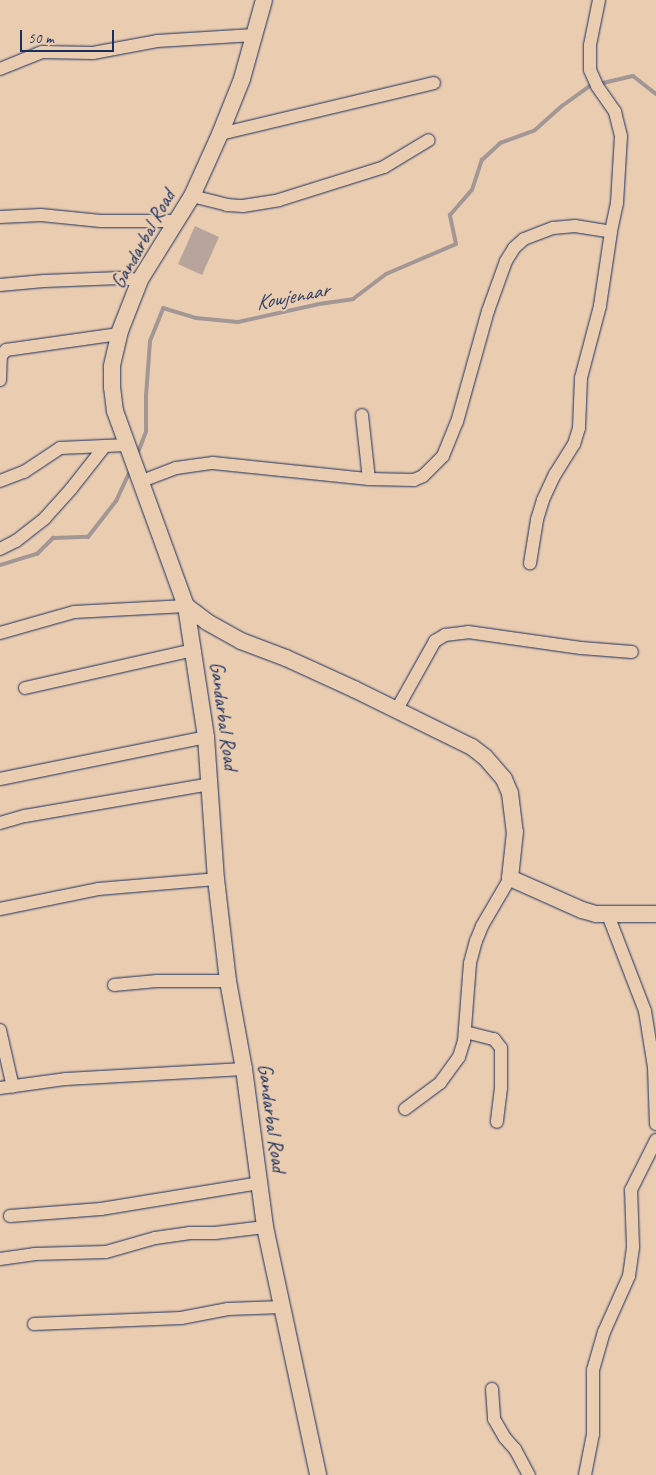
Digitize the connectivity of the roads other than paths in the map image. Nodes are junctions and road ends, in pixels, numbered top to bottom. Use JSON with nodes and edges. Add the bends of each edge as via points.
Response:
{"nodes":[{"id":1,"x":266,"y":0,"type":"edge"},
{"id":2,"x":599,"y":0,"type":"edge"},
{"id":3,"x":254,"y":35,"type":"junction"},
{"id":4,"x":0,"y":69,"type":"edge"},
{"id":5,"x":434,"y":83,"type":"dead end"},
{"id":6,"x":220,"y":134,"type":"junction"},
{"id":7,"x":429,"y":140,"type":"dead end"},
{"id":8,"x":192,"y":196,"type":"junction"},
{"id":9,"x":0,"y":218,"type":"edge"},
{"id":10,"x":178,"y":221,"type":"junction"},
{"id":11,"x":611,"y":232,"type":"junction"},
{"id":12,"x":140,"y":280,"type":"junction"},
{"id":13,"x":0,"y":285,"type":"edge"},
{"id":14,"x":119,"y":334,"type":"junction"},
{"id":15,"x":0,"y":380,"type":"edge"},
{"id":16,"x":362,"y":415,"type":"dead end"},
{"id":17,"x":105,"y":446,"type":"junction"},
{"id":18,"x":128,"y":446,"type":"junction"},
{"id":19,"x":369,"y":479,"type":"junction"},
{"id":20,"x":142,"y":480,"type":"junction"},
{"id":21,"x":0,"y":481,"type":"edge"},
{"id":22,"x":0,"y":549,"type":"edge"},
{"id":23,"x":530,"y":564,"type":"dead end"},
{"id":24,"x":186,"y":606,"type":"junction"},
{"id":25,"x":0,"y":633,"type":"edge"},
{"id":26,"x":193,"y":650,"type":"junction"},
{"id":27,"x":632,"y":652,"type":"dead end"},
{"id":28,"x":25,"y":688,"type":"dead end"},
{"id":29,"x":398,"y":710,"type":"junction"},
{"id":30,"x":206,"y":737,"type":"junction"},
{"id":31,"x":0,"y":779,"type":"edge"},
{"id":32,"x":211,"y":784,"type":"junction"},
{"id":33,"x":0,"y":823,"type":"edge"},
{"id":34,"x":510,"y":878,"type":"junction"},
{"id":35,"x":216,"y":879,"type":"junction"},
{"id":36,"x":0,"y":909,"type":"edge"},
{"id":37,"x":656,"y":914,"type":"edge"},
{"id":38,"x":608,"y":915,"type":"junction"},
{"id":39,"x":228,"y":981,"type":"junction"},
{"id":40,"x":114,"y":985,"type":"dead end"},
{"id":41,"x":0,"y":1030,"type":"edge"},
{"id":42,"x":465,"y":1032,"type":"junction"},
{"id":43,"x":244,"y":1069,"type":"junction"},
{"id":44,"x":6,"y":1088,"type":"edge"},
{"id":45,"x":405,"y":1109,"type":"dead end"},
{"id":46,"x":497,"y":1122,"type":"dead end"},
{"id":47,"x":656,"y":1124,"type":"edge"},
{"id":48,"x":656,"y":1140,"type":"edge"},
{"id":49,"x":260,"y":1183,"type":"junction"},
{"id":50,"x":10,"y":1216,"type":"dead end"},
{"id":51,"x":266,"y":1227,"type":"junction"},
{"id":52,"x":0,"y":1259,"type":"edge"},
{"id":53,"x":282,"y":1307,"type":"junction"},
{"id":54,"x":34,"y":1324,"type":"dead end"},
{"id":55,"x":492,"y":1389,"type":"dead end"},
{"id":56,"x":318,"y":1475,"type":"edge"},
{"id":57,"x":529,"y":1475,"type":"edge"},
{"id":58,"x":585,"y":1475,"type":"edge"}],
"edges":[{"from":1,"to":3,"type":"street","name":"Gandarbal Road"},
{"from":2,"to":11,"type":"street","via":[[590,45],[590,70],[615,112],[621,136],[617,203]]},
{"from":3,"to":4,"type":"street","via":[[157,40],[94,54],[42,52]]},
{"from":3,"to":6,"type":"street","name":"Gandarbal Road","via":[[242,79]]},
{"from":5,"to":6,"type":"street"},
{"from":6,"to":8,"type":"street","name":"Gandarbal Road"},
{"from":7,"to":8,"type":"street","via":[[384,167],[279,200],[227,206]]},
{"from":8,"to":10,"type":"street","name":"Gandarbal Road"},
{"from":9,"to":10,"type":"street","via":[[40,214],[101,221]]},
{"from":10,"to":12,"type":"street","name":"Gandarbal Road"},
{"from":11,"to":19,"type":"street","via":[[574,226],[553,228],[524,239],[514,248],[493,296],[457,422],[443,456],[433,469],[414,480]]},
{"from":11,"to":23,"type":"street","via":[[600,306],[581,378],[579,428],[544,500],[537,520]]},
{"from":12,"to":13,"type":"street","via":[[120,278]]},
{"from":12,"to":14,"type":"street","name":"Gandarbal Road"},
{"from":14,"to":15,"type":"street","via":[[6,350],[1,356]]},
{"from":14,"to":18,"type":"street","name":"Gandarbal Road","via":[[112,367],[112,387],[115,411]]},
{"from":16,"to":19,"type":"street"},
{"from":17,"to":18,"type":"street"},
{"from":17,"to":21,"type":"street","via":[[60,448],[24,472]]},
{"from":17,"to":22,"type":"street","via":[[45,518],[16,542]]},
{"from":18,"to":20,"type":"street","name":"Gandarbal Road"},
{"from":19,"to":20,"type":"street","via":[[214,463],[192,464]]},
{"from":20,"to":24,"type":"street","name":"Gandarbal Road"},
{"from":24,"to":25,"type":"street","via":[[74,612]]},
{"from":24,"to":26,"type":"street","name":"Gandarbal Road"},
{"from":24,"to":29,"type":"street","via":[[241,641],[286,658]]},
{"from":26,"to":28,"type":"street"},
{"from":26,"to":30,"type":"street","name":"Gandarbal Road"},
{"from":27,"to":29,"type":"street","via":[[468,632],[445,635],[435,641]]},
{"from":29,"to":34,"type":"street","via":[[472,747],[504,779],[510,793],[515,832]]},
{"from":30,"to":31,"type":"street"},
{"from":30,"to":32,"type":"street","name":"Gandarbal Road"},
{"from":32,"to":33,"type":"street"},
{"from":32,"to":35,"type":"street","name":"Gandarbal Road"},
{"from":34,"to":38,"type":"street","via":[[582,910]]},
{"from":34,"to":42,"type":"street","via":[[476,941],[470,963]]},
{"from":35,"to":36,"type":"street","via":[[98,889]]},
{"from":35,"to":39,"type":"street","name":"Gandarbal Road"},
{"from":37,"to":38,"type":"street"},
{"from":38,"to":47,"type":"street","via":[[645,1010],[654,1067]]},
{"from":39,"to":40,"type":"street"},
{"from":39,"to":43,"type":"street","name":"Gandarbal Road"},
{"from":41,"to":44,"type":"street"},
{"from":42,"to":45,"type":"street","via":[[454,1064],[433,1089]]},
{"from":42,"to":46,"type":"street","via":[[494,1039],[501,1048],[502,1088]]},
{"from":43,"to":44,"type":"street","via":[[66,1079]]},
{"from":43,"to":49,"type":"street","name":"Gandarbal Road"},
{"from":48,"to":58,"type":"street","via":[[631,1190],[629,1276],[604,1332],[594,1364],[593,1434]]},
{"from":49,"to":50,"type":"street","via":[[101,1210]]},
{"from":49,"to":51,"type":"street","name":"Gandarbal Road"},
{"from":51,"to":52,"type":"street","via":[[162,1237],[106,1252],[34,1254]]},
{"from":51,"to":53,"type":"street","name":"Gandarbal Road"},
{"from":53,"to":54,"type":"street","via":[[228,1309],[181,1318]]},
{"from":53,"to":56,"type":"street","name":"Gandarbal Road"},
{"from":55,"to":57,"type":"street","via":[[494,1419]]}]}
